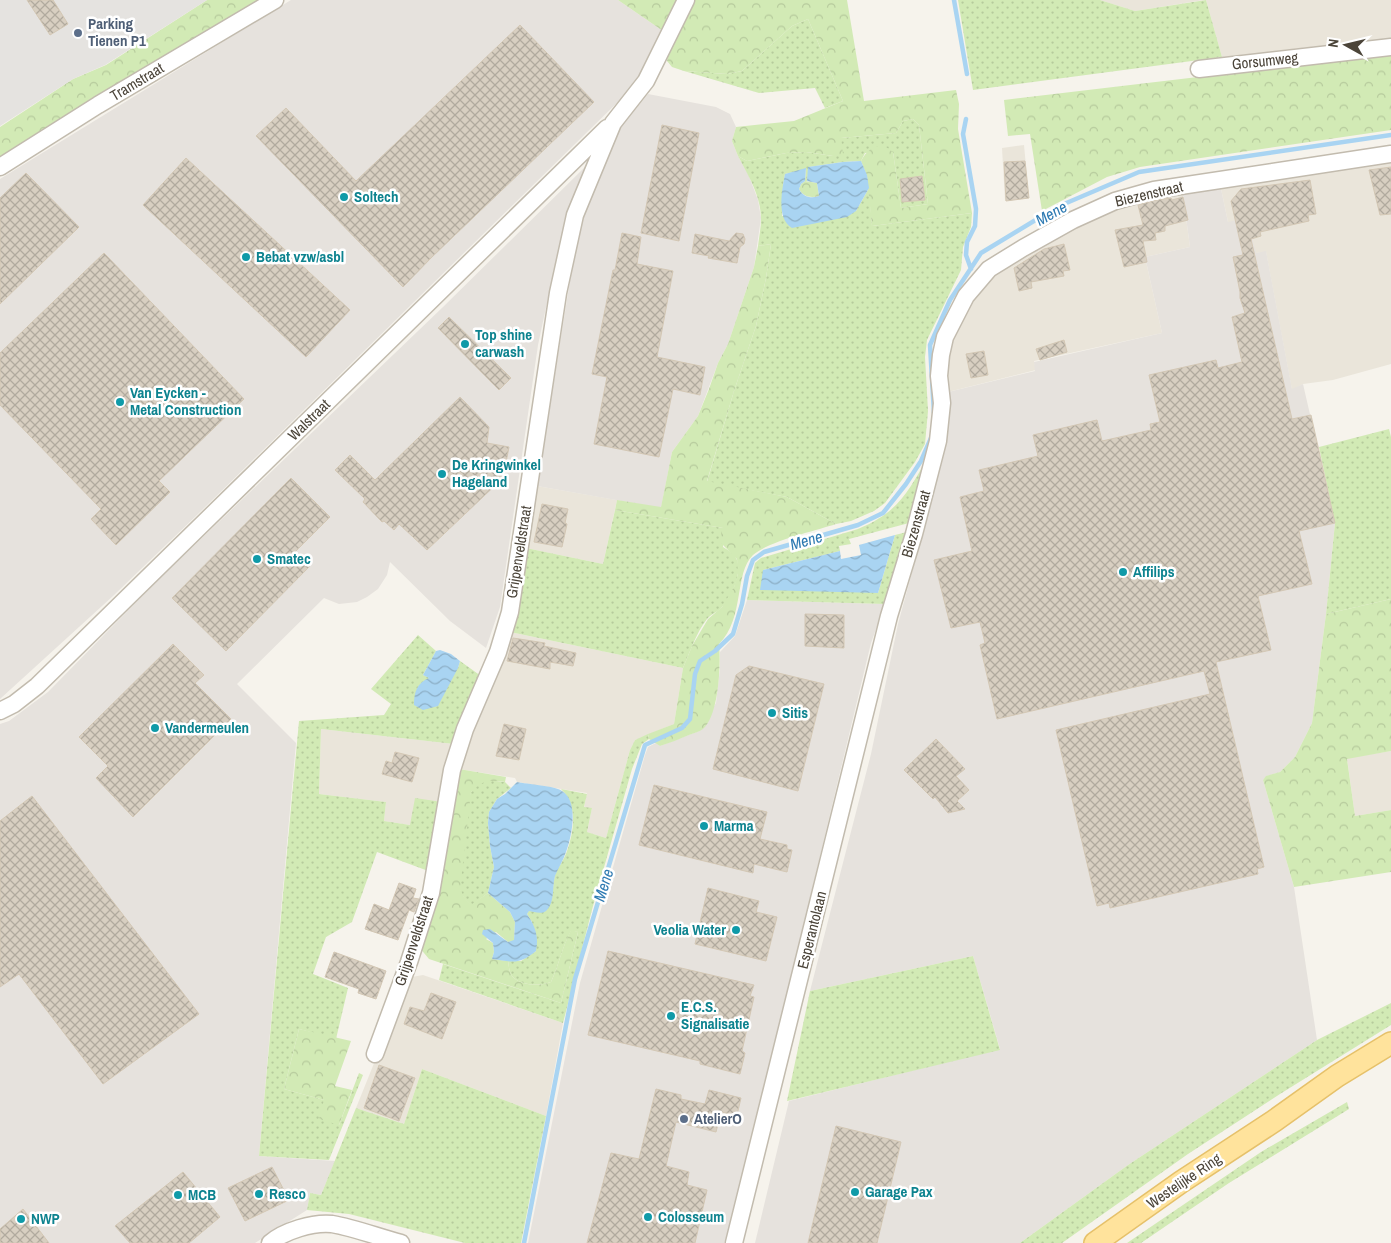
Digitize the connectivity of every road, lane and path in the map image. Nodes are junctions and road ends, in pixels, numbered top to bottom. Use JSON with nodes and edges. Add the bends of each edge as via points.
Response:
{"nodes":[{"id":1,"x":275,"y":0,"type":"edge"},
{"id":2,"x":686,"y":0,"type":"edge"},
{"id":3,"x":1391,"y":47,"type":"edge"},
{"id":4,"x":1199,"y":68,"type":"dead end"},
{"id":5,"x":613,"y":123,"type":"junction"},
{"id":6,"x":1391,"y":154,"type":"edge"},
{"id":7,"x":0,"y":167,"type":"edge"},
{"id":8,"x":889,"y":616,"type":"joint"},
{"id":9,"x":0,"y":711,"type":"edge"},
{"id":10,"x":1391,"y":1043,"type":"edge"},
{"id":11,"x":375,"y":1054,"type":"dead end"},
{"id":12,"x":1391,"y":1060,"type":"edge"},
{"id":13,"x":1274,"y":1122,"type":"junction"},
{"id":14,"x":270,"y":1243,"type":"edge"},
{"id":15,"x":401,"y":1243,"type":"edge"},
{"id":16,"x":734,"y":1243,"type":"edge"},
{"id":17,"x":1095,"y":1243,"type":"edge"}],
"edges":[{"from":1,"to":7,"type":"street","name":"Tramstraat"},
{"from":2,"to":5,"type":"street","name":"Grijpenveldstraat","via":[[646,82]]},
{"from":3,"to":4,"type":"street","name":"Gorsumweg"},
{"from":5,"to":9,"type":"street","name":"Walstraat","via":[[37,686]]},
{"from":5,"to":11,"type":"street","name":"Grijpenveldstraat","via":[[575,215],[558,293],[506,630],[459,745],[431,893]]},
{"from":6,"to":8,"type":"street","name":"Biezenstraat","via":[[1154,190],[1115,201],[1073,220],[989,269],[966,296],[945,338],[939,376],[942,403],[938,441]]},
{"from":8,"to":16,"type":"street","name":"Esperantolaan"},
{"from":10,"to":13,"type":"main road","name":"Westelijke Ring","via":[[1337,1076]]},
{"from":12,"to":13,"type":"main road","name":"Westelijke Ring"},
{"from":13,"to":17,"type":"main road","name":"Westelijke Ring"},
{"from":14,"to":15,"type":"street","via":[[279,1236],[305,1227],[331,1224]]}]}
